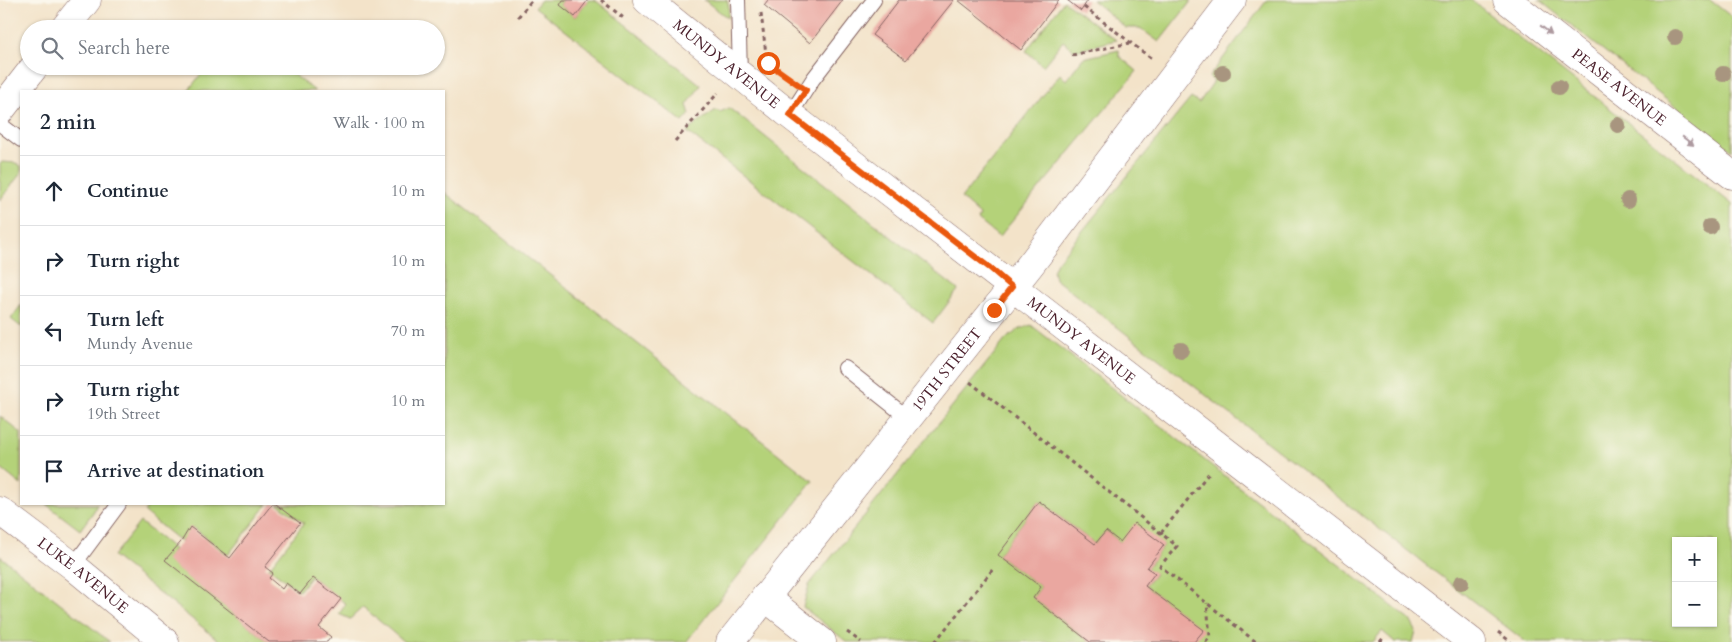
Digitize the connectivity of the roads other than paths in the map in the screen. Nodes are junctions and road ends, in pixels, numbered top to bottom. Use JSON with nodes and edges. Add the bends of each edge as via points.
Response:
{"nodes":[{"id":1,"x":87,"y":0,"type":"edge"},
{"id":2,"x":647,"y":0,"type":"edge"},
{"id":3,"x":738,"y":0,"type":"edge"},
{"id":4,"x":874,"y":0,"type":"edge"},
{"id":5,"x":1232,"y":0,"type":"edge"},
{"id":6,"x":1507,"y":0,"type":"edge"},
{"id":7,"x":71,"y":20,"type":"edge"},
{"id":8,"x":28,"y":75,"type":"edge"},
{"id":9,"x":740,"y":75,"type":"junction"},
{"id":10,"x":0,"y":111,"type":"edge"},
{"id":11,"x":790,"y":115,"type":"junction"},
{"id":12,"x":0,"y":124,"type":"edge"},
{"id":13,"x":20,"y":139,"type":"edge"},
{"id":14,"x":1732,"y":175,"type":"edge"},
{"id":15,"x":1012,"y":287,"type":"junction"},
{"id":16,"x":845,"y":368,"type":"dead end"},
{"id":17,"x":908,"y":418,"type":"junction"},
{"id":18,"x":118,"y":505,"type":"edge"},
{"id":19,"x":0,"y":511,"type":"edge"},
{"id":20,"x":73,"y":566,"type":"junction"},
{"id":21,"x":765,"y":598,"type":"junction"},
{"id":22,"x":165,"y":642,"type":"edge"},
{"id":23,"x":730,"y":642,"type":"edge"},
{"id":24,"x":822,"y":642,"type":"edge"},
{"id":25,"x":1472,"y":642,"type":"edge"}],
"edges":[{"from":1,"to":7,"type":"street"},
{"from":2,"to":9,"type":"street","name":"MUNDY AVENUE"},
{"from":3,"to":9,"type":"lane"},
{"from":4,"to":11,"type":"lane","via":[[813,79]]},
{"from":5,"to":15,"type":"street","name":"19TH STREET"},
{"from":6,"to":14,"type":"street","name":"PEASE AVENUE","one_way":true},
{"from":8,"to":10,"type":"street"},
{"from":9,"to":11,"type":"street","name":"MUNDY AVENUE"},
{"from":11,"to":15,"type":"street","name":"MUNDY AVENUE"},
{"from":12,"to":13,"type":"lane"},
{"from":15,"to":17,"type":"street","name":"19TH STREET"},
{"from":15,"to":25,"type":"street","name":"MUNDY AVENUE"},
{"from":16,"to":17,"type":"lane"},
{"from":17,"to":21,"type":"street","name":"19TH STREET"},
{"from":18,"to":20,"type":"lane"},
{"from":19,"to":20,"type":"street","name":"LUKE AVENUE"},
{"from":20,"to":22,"type":"street","name":"LUKE AVENUE"},
{"from":21,"to":23,"type":"street","name":"19TH STREET"},
{"from":21,"to":24,"type":"street"}]}
